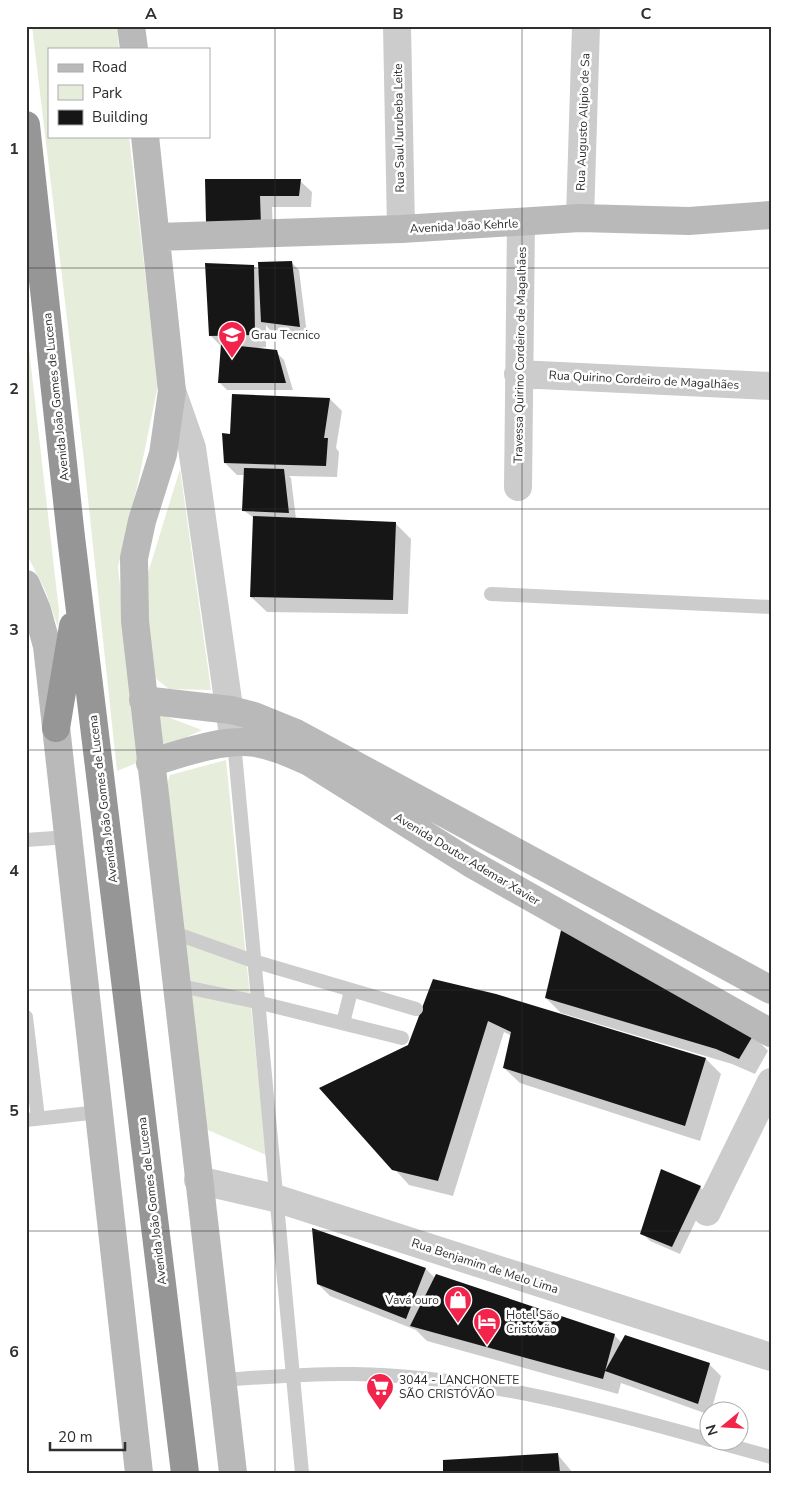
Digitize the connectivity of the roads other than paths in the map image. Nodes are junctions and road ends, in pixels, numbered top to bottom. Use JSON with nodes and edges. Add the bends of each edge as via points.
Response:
{"nodes":[{"id":1,"x":131,"y":26,"type":"edge"},
{"id":2,"x":397,"y":26,"type":"edge"},
{"id":3,"x":586,"y":26,"type":"edge"},
{"id":4,"x":134,"y":48,"type":"edge"},
{"id":5,"x":26,"y":125,"type":"edge"},
{"id":6,"x":145,"y":138,"type":"edge"},
{"id":7,"x":771,"y":215,"type":"edge"},
{"id":8,"x":580,"y":218,"type":"junction"},
{"id":9,"x":521,"y":222,"type":"junction"},
{"id":10,"x":401,"y":229,"type":"junction"},
{"id":11,"x":157,"y":237,"type":"junction"},
{"id":12,"x":518,"y":374,"type":"junction"},
{"id":13,"x":771,"y":386,"type":"edge"},
{"id":14,"x":172,"y":391,"type":"junction"},
{"id":15,"x":518,"y":487,"type":"dead end"},
{"id":16,"x":72,"y":536,"type":"junction"},
{"id":17,"x":26,"y":584,"type":"edge"},
{"id":18,"x":491,"y":594,"type":"dead end"},
{"id":19,"x":771,"y":607,"type":"edge"},
{"id":20,"x":143,"y":700,"type":"junction"},
{"id":21,"x":231,"y":710,"type":"junction"},
{"id":22,"x":56,"y":728,"type":"junction"},
{"id":23,"x":234,"y":742,"type":"junction"},
{"id":24,"x":150,"y":763,"type":"junction"},
{"id":25,"x":482,"y":836,"type":"junction"},
{"id":26,"x":68,"y":837,"type":"junction"},
{"id":27,"x":26,"y":840,"type":"edge"},
{"id":28,"x":470,"y":863,"type":"junction"},
{"id":29,"x":169,"y":931,"type":"junction"},
{"id":30,"x":253,"y":961,"type":"junction"},
{"id":31,"x":176,"y":985,"type":"junction"},
{"id":32,"x":771,"y":990,"type":"edge"},
{"id":33,"x":352,"y":991,"type":"junction"},
{"id":34,"x":257,"y":1002,"type":"junction"},
{"id":35,"x":416,"y":1009,"type":"dead end"},
{"id":36,"x":26,"y":1017,"type":"edge"},
{"id":37,"x":343,"y":1023,"type":"junction"},
{"id":38,"x":771,"y":1033,"type":"edge"},
{"id":39,"x":402,"y":1038,"type":"dead end"},
{"id":40,"x":771,"y":1082,"type":"edge"},
{"id":41,"x":99,"y":1112,"type":"junction"},
{"id":42,"x":32,"y":1119,"type":"edge"},
{"id":43,"x":198,"y":1180,"type":"junction"},
{"id":44,"x":275,"y":1198,"type":"junction"},
{"id":45,"x":706,"y":1212,"type":"dead end"},
{"id":46,"x":771,"y":1357,"type":"edge"},
{"id":47,"x":292,"y":1376,"type":"junction"},
{"id":48,"x":222,"y":1380,"type":"junction"},
{"id":49,"x":700,"y":1437,"type":"edge"},
{"id":50,"x":750,"y":1451,"type":"edge"},
{"id":51,"x":771,"y":1457,"type":"edge"},
{"id":52,"x":139,"y":1473,"type":"edge"},
{"id":53,"x":185,"y":1473,"type":"edge"},
{"id":54,"x":233,"y":1473,"type":"edge"},
{"id":55,"x":302,"y":1473,"type":"edge"}],
"edges":[{"from":1,"to":4,"type":"main road"},
{"from":2,"to":10,"type":"street","name":"Rua Saul Jurubeba Leite"},
{"from":3,"to":8,"type":"street","name":"Rua Augusto Alipio de Sa"},
{"from":5,"to":16,"type":"highway","name":"Avenida João Gomes de Lucena"},
{"from":6,"to":11,"type":"main road"},
{"from":7,"to":8,"type":"main road","name":"Avenida João Kehrle","via":[[689,221]]},
{"from":8,"to":9,"type":"main road","name":"Avenida João Kehrle"},
{"from":9,"to":10,"type":"main road","name":"Avenida João Kehrle"},
{"from":9,"to":12,"type":"street","name":"Travessa Quirino Cordeiro de Magalhães"},
{"from":10,"to":11,"type":"main road","name":"Avenida João Kehrle"},
{"from":11,"to":14,"type":"main road"},
{"from":12,"to":13,"type":"street","name":"Rua Quirino Cordeiro de Magalhães"},
{"from":12,"to":15,"type":"street","name":"Travessa Quirino Cordeiro de Magalhães"},
{"from":14,"to":20,"type":"main road","via":[[163,454],[134,558],[133,586]]},
{"from":14,"to":21,"type":"street","via":[[192,448]]},
{"from":16,"to":22,"type":"highway","via":[[73,632]]},
{"from":16,"to":53,"type":"highway","name":"Avenida João Gomes de Lucena"},
{"from":17,"to":22,"type":"main road","via":[[47,646]]},
{"from":18,"to":19,"type":"lane"},
{"from":20,"to":21,"type":"main road","name":"Avenida Doutor Ademar Xavier"},
{"from":20,"to":24,"type":"main road"},
{"from":21,"to":23,"type":"street"},
{"from":21,"to":25,"type":"main road","name":"Avenida Doutor Ademar Xavier","via":[[269,722],[325,748]]},
{"from":22,"to":26,"type":"main road"},
{"from":23,"to":24,"type":"main road","name":"Avenida Doutor Ademar Xavier"},
{"from":23,"to":28,"type":"main road","name":"Avenida Doutor Ademar Xavier","via":[[267,745],[309,762]]},
{"from":23,"to":30,"type":"lane"},
{"from":24,"to":29,"type":"main road"},
{"from":25,"to":28,"type":"main road"},
{"from":25,"to":32,"type":"main road","name":"Avenida Doutor Ademar Xavier"},
{"from":26,"to":27,"type":"lane"},
{"from":26,"to":41,"type":"main road"},
{"from":28,"to":38,"type":"main road","name":"Avenida Doutor Ademar Xavier"},
{"from":29,"to":30,"type":"lane"},
{"from":29,"to":31,"type":"main road"},
{"from":30,"to":33,"type":"lane"},
{"from":30,"to":34,"type":"lane"},
{"from":31,"to":34,"type":"lane"},
{"from":31,"to":43,"type":"main road"},
{"from":33,"to":35,"type":"lane"},
{"from":33,"to":37,"type":"lane"},
{"from":34,"to":37,"type":"lane"},
{"from":34,"to":44,"type":"lane"},
{"from":36,"to":42,"type":"lane"},
{"from":37,"to":39,"type":"lane"},
{"from":40,"to":45,"type":"street"},
{"from":41,"to":42,"type":"lane"},
{"from":41,"to":52,"type":"main road"},
{"from":43,"to":44,"type":"street","name":"Rua Benjamim de Melo Lima"},
{"from":43,"to":48,"type":"main road"},
{"from":44,"to":46,"type":"street","name":"Rua Benjamim de Melo Lima"},
{"from":44,"to":47,"type":"lane"},
{"from":47,"to":48,"type":"lane"},
{"from":47,"to":49,"type":"lane","via":[[353,1374],[469,1384],[632,1418]]},
{"from":47,"to":55,"type":"lane"},
{"from":48,"to":54,"type":"main road"},
{"from":50,"to":51,"type":"lane"}]}
